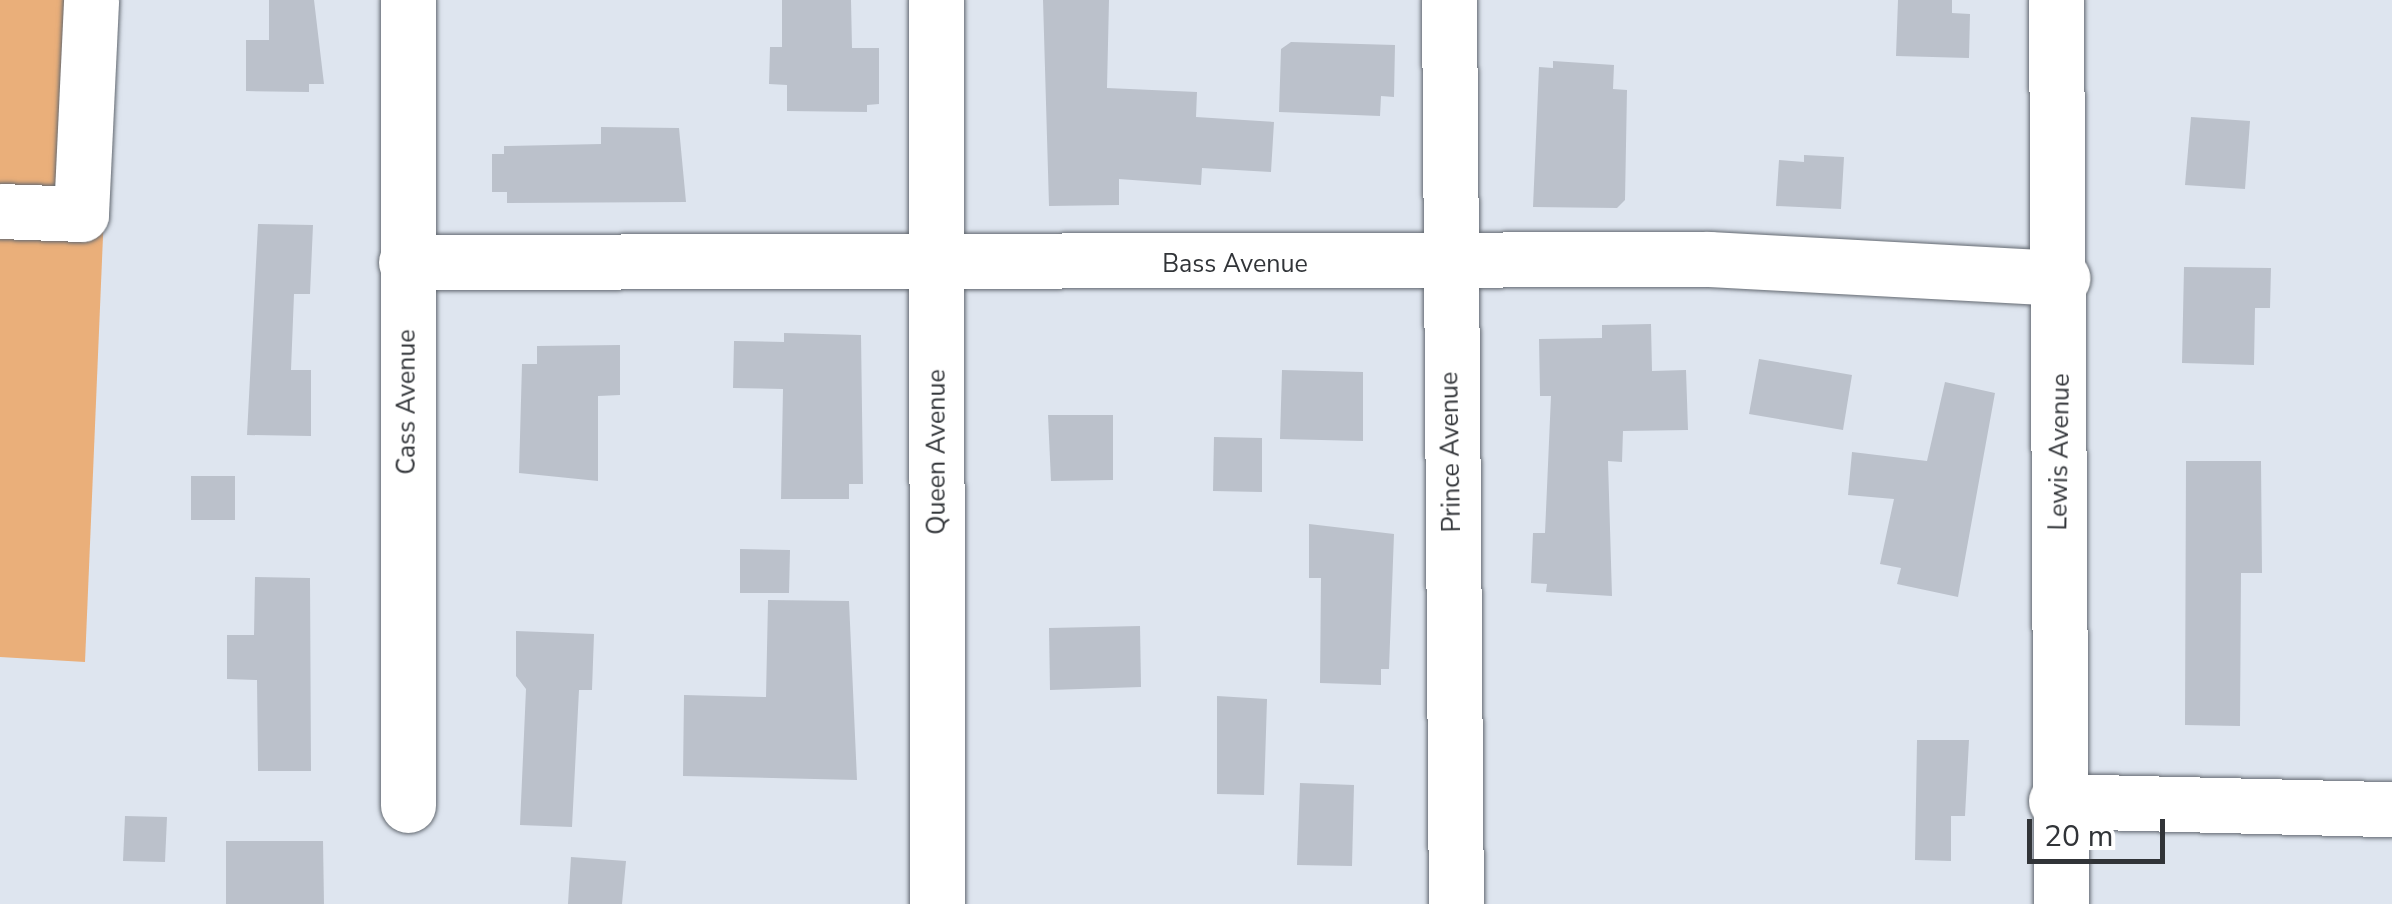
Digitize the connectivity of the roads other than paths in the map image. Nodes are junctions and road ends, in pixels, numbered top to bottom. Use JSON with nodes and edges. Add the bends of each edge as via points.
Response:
{"nodes":[{"id":1,"x":90,"y":0,"type":"edge"},
{"id":2,"x":408,"y":0,"type":"edge"},
{"id":3,"x":936,"y":0,"type":"edge"},
{"id":4,"x":1449,"y":0,"type":"edge"},
{"id":5,"x":2056,"y":0,"type":"edge"},
{"id":6,"x":0,"y":211,"type":"edge"},
{"id":7,"x":406,"y":262,"type":"junction"},
{"id":8,"x":1449,"y":264,"type":"junction"},
{"id":9,"x":936,"y":265,"type":"junction"},
{"id":10,"x":2062,"y":278,"type":"junction"},
{"id":11,"x":2056,"y":801,"type":"junction"},
{"id":12,"x":408,"y":804,"type":"dead end"},
{"id":13,"x":2392,"y":809,"type":"edge"},
{"id":14,"x":937,"y":904,"type":"edge"},
{"id":15,"x":1456,"y":904,"type":"edge"},
{"id":16,"x":2061,"y":904,"type":"edge"}],
"edges":[{"from":1,"to":6,"type":"street","via":[[81,214]]},
{"from":2,"to":7,"type":"street","name":"Cass Avenue"},
{"from":3,"to":9,"type":"street","name":"Queen Avenue"},
{"from":4,"to":8,"type":"street","name":"Prince Avenue"},
{"from":5,"to":10,"type":"street","name":"Lewis Avenue"},
{"from":7,"to":9,"type":"street","name":"Bass Avenue"},
{"from":7,"to":12,"type":"street","name":"Cass Avenue"},
{"from":8,"to":9,"type":"street","name":"Bass Avenue"},
{"from":8,"to":10,"type":"street","name":"Bass Avenue","via":[[1709,259]]},
{"from":8,"to":15,"type":"street","name":"Prince Avenue"},
{"from":9,"to":14,"type":"street","name":"Queen Avenue"},
{"from":10,"to":11,"type":"street","name":"Lewis Avenue"},
{"from":11,"to":13,"type":"street"},
{"from":11,"to":16,"type":"street","name":"Lewis Avenue"}]}
